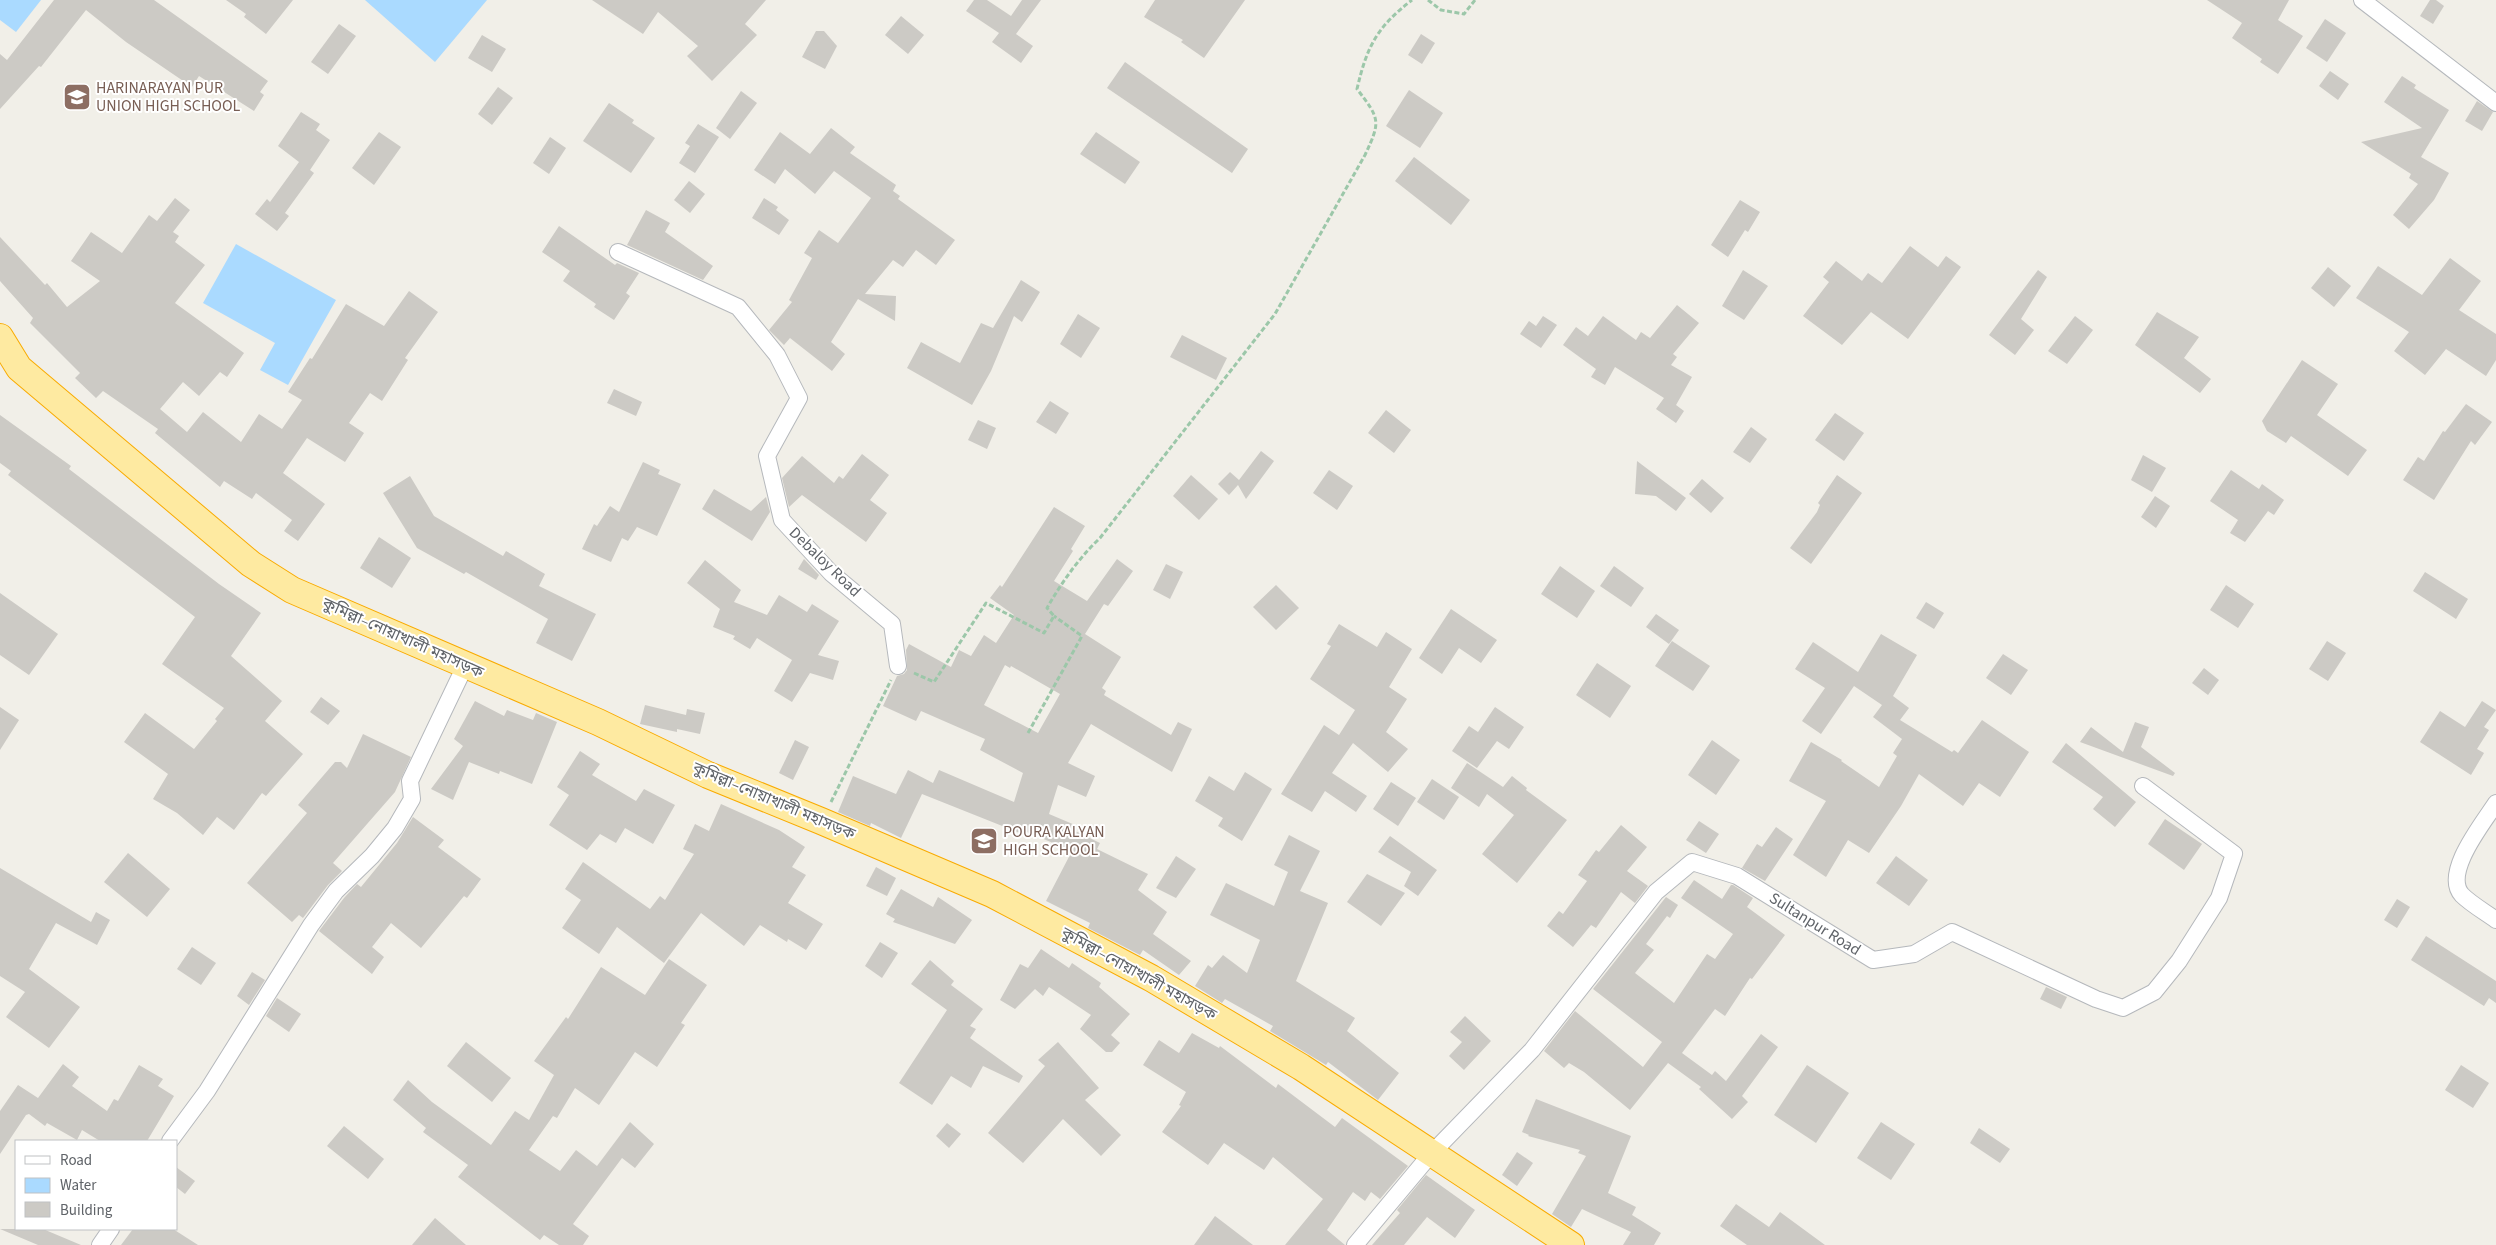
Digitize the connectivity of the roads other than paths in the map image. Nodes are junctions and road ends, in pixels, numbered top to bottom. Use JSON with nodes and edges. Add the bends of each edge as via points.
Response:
{"nodes":[{"id":1,"x":2362,"y":0,"type":"edge"},
{"id":2,"x":2496,"y":103,"type":"edge"},
{"id":3,"x":618,"y":252,"type":"dead end"},
{"id":4,"x":0,"y":337,"type":"edge"},
{"id":5,"x":465,"y":666,"type":"junction"},
{"id":6,"x":898,"y":666,"type":"road end"},
{"id":7,"x":2143,"y":786,"type":"dead end"},
{"id":8,"x":2496,"y":803,"type":"edge"},
{"id":9,"x":2496,"y":920,"type":"edge"},
{"id":10,"x":171,"y":1140,"type":"edge"},
{"id":11,"x":1431,"y":1154,"type":"junction"},
{"id":12,"x":110,"y":1230,"type":"edge"},
{"id":13,"x":100,"y":1245,"type":"edge"},
{"id":14,"x":1355,"y":1245,"type":"edge"},
{"id":15,"x":1571,"y":1245,"type":"edge"}],
"edges":[{"from":1,"to":2,"type":"street"},
{"from":3,"to":6,"type":"street","name":"Debaloy Road","via":[[738,307],[777,355],[799,398],[767,456],[782,520],[831,573],[892,624]]},
{"from":4,"to":5,"type":"highway","name":"কুমিল্লা–নোয়াখালী মহাসড়ক","via":[[19,368],[251,564],[292,590]]},
{"from":5,"to":10,"type":"street","via":[[410,781],[412,799],[395,828],[336,891],[311,925],[211,1084]]},
{"from":5,"to":11,"type":"highway","name":"কুমিল্লা–নোয়াখালী মহাসড়ক","via":[[598,722],[708,775],[822,820],[992,894],[1151,978],[1301,1067]]},
{"from":7,"to":11,"type":"street","name":"Sultanpur Road","via":[[2234,854],[2218,898],[2179,961],[2154,992],[2123,1008],[2096,999],[1952,932],[1914,954],[1873,960],[1737,876],[1692,862],[1656,892],[1532,1050]]},
{"from":8,"to":9,"type":"street","via":[[2462,856],[2455,878],[2460,894]]},
{"from":11,"to":14,"type":"street"},
{"from":11,"to":15,"type":"highway","name":"কুমিল্লা–নোয়াখালী মহাসড়ক"},
{"from":12,"to":13,"type":"street"}]}
